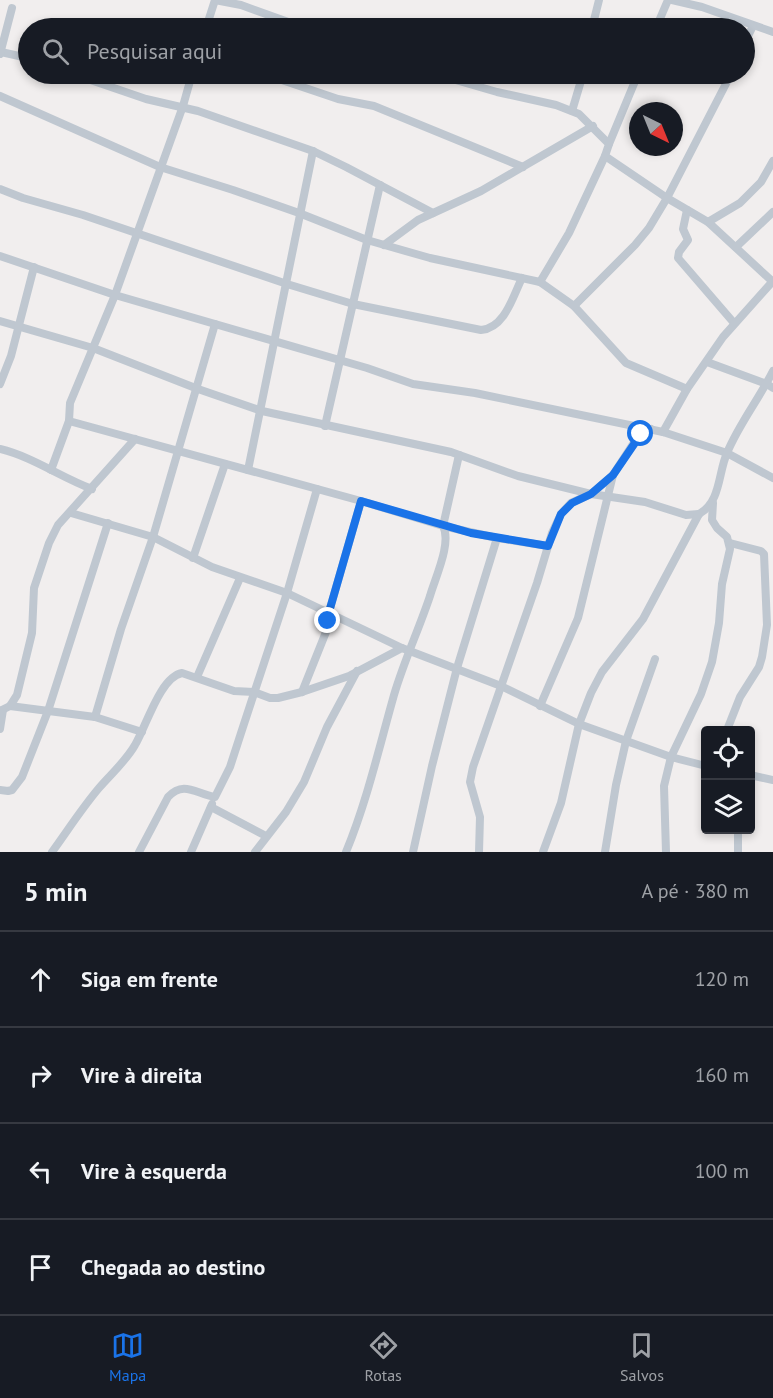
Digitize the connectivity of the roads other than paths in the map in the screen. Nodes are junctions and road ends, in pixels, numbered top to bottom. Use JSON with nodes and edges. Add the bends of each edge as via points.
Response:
{"nodes":[{"id":1,"x":215,"y":0,"type":"edge"},
{"id":2,"x":599,"y":0,"type":"edge"},
{"id":3,"x":670,"y":0,"type":"edge"},
{"id":4,"x":703,"y":3,"type":"edge"},
{"id":5,"x":12,"y":8,"type":"dead end"},
{"id":6,"x":209,"y":18,"type":"edge"},
{"id":7,"x":277,"y":18,"type":"edge"},
{"id":8,"x":594,"y":18,"type":"edge"},
{"id":9,"x":661,"y":18,"type":"edge"},
{"id":10,"x":736,"y":18,"type":"edge"},
{"id":11,"x":755,"y":27,"type":"edge"},
{"id":12,"x":773,"y":32,"type":"edge"},
{"id":13,"x":1,"y":53,"type":"edge"},
{"id":14,"x":18,"y":56,"type":"edge"},
{"id":15,"x":103,"y":84,"type":"edge"},
{"id":16,"x":189,"y":84,"type":"edge"},
{"id":17,"x":294,"y":84,"type":"edge"},
{"id":18,"x":469,"y":84,"type":"edge"},
{"id":19,"x":580,"y":84,"type":"edge"},
{"id":20,"x":634,"y":84,"type":"edge"},
{"id":21,"x":726,"y":84,"type":"edge"},
{"id":22,"x":0,"y":97,"type":"edge"},
{"id":23,"x":183,"y":106,"type":"junction"},
{"id":24,"x":572,"y":111,"type":"junction"},
{"id":25,"x":593,"y":126,"type":"junction"},
{"id":26,"x":609,"y":144,"type":"junction"},
{"id":27,"x":312,"y":151,"type":"junction"},
{"id":28,"x":605,"y":156,"type":"junction"},
{"id":29,"x":773,"y":161,"type":"edge"},
{"id":30,"x":160,"y":167,"type":"junction"},
{"id":31,"x":523,"y":167,"type":"junction"},
{"id":32,"x":380,"y":185,"type":"junction"},
{"id":33,"x":0,"y":189,"type":"edge"},
{"id":34,"x":667,"y":198,"type":"junction"},
{"id":35,"x":687,"y":210,"type":"junction"},
{"id":36,"x":773,"y":212,"type":"edge"},
{"id":37,"x":299,"y":213,"type":"junction"},
{"id":38,"x":433,"y":213,"type":"junction"},
{"id":39,"x":708,"y":222,"type":"junction"},
{"id":40,"x":137,"y":234,"type":"junction"},
{"id":41,"x":367,"y":240,"type":"junction"},
{"id":42,"x":384,"y":245,"type":"junction"},
{"id":43,"x":736,"y":247,"type":"junction"},
{"id":44,"x":0,"y":256,"type":"edge"},
{"id":45,"x":34,"y":267,"type":"junction"},
{"id":46,"x":522,"y":278,"type":"junction"},
{"id":47,"x":540,"y":282,"type":"junction"},
{"id":48,"x":773,"y":282,"type":"edge"},
{"id":49,"x":287,"y":284,"type":"junction"},
{"id":50,"x":116,"y":295,"type":"junction"},
{"id":51,"x":353,"y":304,"type":"junction"},
{"id":52,"x":574,"y":306,"type":"junction"},
{"id":53,"x":0,"y":321,"type":"edge"},
{"id":54,"x":734,"y":323,"type":"junction"},
{"id":55,"x":215,"y":324,"type":"junction"},
{"id":56,"x":18,"y":328,"type":"junction"},
{"id":57,"x":274,"y":342,"type":"junction"},
{"id":58,"x":93,"y":348,"type":"junction"},
{"id":59,"x":340,"y":361,"type":"junction"},
{"id":60,"x":707,"y":362,"type":"junction"},
{"id":61,"x":773,"y":371,"type":"edge"},
{"id":62,"x":0,"y":384,"type":"edge"},
{"id":63,"x":770,"y":386,"type":"edge"},
{"id":64,"x":198,"y":389,"type":"junction"},
{"id":65,"x":687,"y":389,"type":"junction"},
{"id":66,"x":262,"y":411,"type":"junction"},
{"id":67,"x":69,"y":421,"type":"junction"},
{"id":68,"x":325,"y":426,"type":"junction"},
{"id":69,"x":651,"y":429,"type":"junction"},
{"id":70,"x":663,"y":432,"type":"junction"},
{"id":71,"x":135,"y":439,"type":"junction"},
{"id":72,"x":0,"y":449,"type":"edge"},
{"id":73,"x":178,"y":452,"type":"junction"},
{"id":74,"x":727,"y":453,"type":"junction"},
{"id":75,"x":459,"y":455,"type":"junction"},
{"id":76,"x":225,"y":464,"type":"junction"},
{"id":77,"x":51,"y":470,"type":"junction"},
{"id":78,"x":248,"y":470,"type":"junction"},
{"id":79,"x":613,"y":475,"type":"junction"},
{"id":80,"x":773,"y":478,"type":"edge"},
{"id":81,"x":92,"y":489,"type":"junction"},
{"id":82,"x":317,"y":489,"type":"junction"},
{"id":83,"x":591,"y":494,"type":"junction"},
{"id":84,"x":608,"y":496,"type":"junction"},
{"id":85,"x":361,"y":501,"type":"junction"},
{"id":86,"x":713,"y":501,"type":"junction"},
{"id":87,"x":70,"y":513,"type":"junction"},
{"id":88,"x":699,"y":514,"type":"junction"},
{"id":89,"x":108,"y":524,"type":"junction"},
{"id":90,"x":443,"y":526,"type":"junction"},
{"id":91,"x":153,"y":537,"type":"junction"},
{"id":92,"x":497,"y":538,"type":"junction"},
{"id":93,"x":730,"y":543,"type":"junction"},
{"id":94,"x":548,"y":546,"type":"junction"},
{"id":95,"x":193,"y":558,"type":"junction"},
{"id":96,"x":240,"y":578,"type":"junction"},
{"id":97,"x":287,"y":593,"type":"junction"},
{"id":98,"x":329,"y":612,"type":"junction"},
{"id":99,"x":402,"y":648,"type":"junction"},
{"id":100,"x":410,"y":651,"type":"junction"},
{"id":101,"x":655,"y":659,"type":"dead end"},
{"id":102,"x":457,"y":668,"type":"junction"},
{"id":103,"x":357,"y":671,"type":"junction"},
{"id":104,"x":196,"y":677,"type":"junction"},
{"id":105,"x":501,"y":686,"type":"junction"},
{"id":106,"x":254,"y":692,"type":"junction"},
{"id":107,"x":302,"y":692,"type":"junction"},
{"id":108,"x":540,"y":706,"type":"junction"},
{"id":109,"x":4,"y":709,"type":"edge"},
{"id":110,"x":48,"y":711,"type":"junction"},
{"id":111,"x":95,"y":717,"type":"junction"},
{"id":112,"x":579,"y":724,"type":"junction"},
{"id":113,"x":729,"y":726,"type":"edge"},
{"id":114,"x":0,"y":729,"type":"edge"},
{"id":115,"x":141,"y":732,"type":"junction"},
{"id":116,"x":626,"y":741,"type":"junction"},
{"id":117,"x":671,"y":756,"type":"junction"},
{"id":118,"x":701,"y":765,"type":"edge"},
{"id":119,"x":755,"y":776,"type":"edge"},
{"id":120,"x":773,"y":780,"type":"edge"},
{"id":121,"x":0,"y":789,"type":"edge"},
{"id":122,"x":214,"y":797,"type":"junction"},
{"id":123,"x":211,"y":807,"type":"junction"},
{"id":124,"x":738,"y":834,"type":"edge"},
{"id":125,"x":266,"y":836,"type":"junction"},
{"id":126,"x":52,"y":852,"type":"edge"},
{"id":127,"x":139,"y":852,"type":"edge"},
{"id":128,"x":191,"y":852,"type":"edge"},
{"id":129,"x":255,"y":852,"type":"edge"},
{"id":130,"x":346,"y":852,"type":"edge"},
{"id":131,"x":414,"y":852,"type":"edge"},
{"id":132,"x":479,"y":852,"type":"edge"},
{"id":133,"x":543,"y":852,"type":"edge"},
{"id":134,"x":605,"y":852,"type":"edge"},
{"id":135,"x":666,"y":852,"type":"edge"},
{"id":136,"x":738,"y":852,"type":"edge"}],
"edges":[{"from":1,"to":6,"type":"street"},
{"from":1,"to":7,"type":"street"},
{"from":2,"to":8,"type":"street"},
{"from":3,"to":4,"type":"street"},
{"from":3,"to":9,"type":"street"},
{"from":4,"to":10,"type":"street"},
{"from":5,"to":13,"type":"street"},
{"from":11,"to":12,"type":"street"},
{"from":13,"to":14,"type":"street"},
{"from":15,"to":23,"type":"street","via":[[146,99]]},
{"from":16,"to":23,"type":"street"},
{"from":17,"to":31,"type":"street","via":[[374,106]]},
{"from":18,"to":24,"type":"street"},
{"from":19,"to":24,"type":"street"},
{"from":20,"to":26,"type":"street"},
{"from":21,"to":34,"type":"street"},
{"from":22,"to":30,"type":"street"},
{"from":23,"to":27,"type":"street"},
{"from":23,"to":30,"type":"street"},
{"from":24,"to":25,"type":"street"},
{"from":25,"to":26,"type":"street"},
{"from":25,"to":31,"type":"street"},
{"from":26,"to":28,"type":"street"},
{"from":27,"to":32,"type":"street"},
{"from":27,"to":37,"type":"street"},
{"from":28,"to":34,"type":"street"},
{"from":28,"to":47,"type":"street","via":[[569,233]]},
{"from":29,"to":39,"type":"street","via":[[761,182],[740,203]]},
{"from":30,"to":37,"type":"street"},
{"from":30,"to":40,"type":"street"},
{"from":31,"to":38,"type":"street"},
{"from":32,"to":38,"type":"street"},
{"from":32,"to":41,"type":"street"},
{"from":33,"to":40,"type":"street"},
{"from":34,"to":35,"type":"street"},
{"from":34,"to":52,"type":"street","via":[[635,245]]},
{"from":35,"to":39,"type":"street"},
{"from":35,"to":54,"type":"street","via":[[682,229],[688,240],[678,258]]},
{"from":36,"to":43,"type":"street"},
{"from":37,"to":41,"type":"street"},
{"from":37,"to":49,"type":"street"},
{"from":38,"to":42,"type":"street","via":[[407,226]]},
{"from":39,"to":43,"type":"street"},
{"from":40,"to":49,"type":"street"},
{"from":40,"to":50,"type":"street"},
{"from":41,"to":42,"type":"street"},
{"from":41,"to":51,"type":"street"},
{"from":42,"to":46,"type":"street"},
{"from":43,"to":48,"type":"street"},
{"from":44,"to":45,"type":"street"},
{"from":45,"to":50,"type":"street"},
{"from":45,"to":56,"type":"street"},
{"from":46,"to":47,"type":"street"},
{"from":46,"to":51,"type":"street","via":[[501,319],[488,330]]},
{"from":47,"to":52,"type":"street"},
{"from":48,"to":54,"type":"street"},
{"from":49,"to":51,"type":"street"},
{"from":49,"to":57,"type":"street"},
{"from":50,"to":55,"type":"street"},
{"from":50,"to":58,"type":"street"},
{"from":51,"to":59,"type":"street"},
{"from":52,"to":65,"type":"street","via":[[626,363]]},
{"from":53,"to":56,"type":"street"},
{"from":54,"to":60,"type":"street"},
{"from":55,"to":57,"type":"street"},
{"from":55,"to":64,"type":"street"},
{"from":56,"to":58,"type":"street"},
{"from":56,"to":62,"type":"street"},
{"from":57,"to":59,"type":"street"},
{"from":57,"to":66,"type":"street"},
{"from":58,"to":64,"type":"street"},
{"from":58,"to":67,"type":"street","via":[[70,403]]},
{"from":59,"to":68,"type":"street"},
{"from":59,"to":69,"type":"street","via":[[413,384]]},
{"from":60,"to":63,"type":"street"},
{"from":60,"to":65,"type":"street"},
{"from":61,"to":63,"type":"street"},
{"from":63,"to":74,"type":"street"},
{"from":64,"to":66,"type":"street"},
{"from":64,"to":73,"type":"street"},
{"from":65,"to":70,"type":"street"},
{"from":66,"to":68,"type":"street"},
{"from":66,"to":78,"type":"street"},
{"from":67,"to":71,"type":"street"},
{"from":67,"to":77,"type":"street"},
{"from":68,"to":75,"type":"street"},
{"from":69,"to":70,"type":"street"},
{"from":69,"to":79,"type":"street","via":[[637,438]]},
{"from":70,"to":74,"type":"street"},
{"from":71,"to":73,"type":"street"},
{"from":71,"to":81,"type":"street"},
{"from":72,"to":77,"type":"street"},
{"from":73,"to":76,"type":"street"},
{"from":73,"to":91,"type":"street"},
{"from":74,"to":80,"type":"street"},
{"from":74,"to":86,"type":"street"},
{"from":75,"to":83,"type":"street","via":[[518,476]]},
{"from":75,"to":90,"type":"street"},
{"from":76,"to":78,"type":"street"},
{"from":76,"to":95,"type":"street"},
{"from":77,"to":81,"type":"street"},
{"from":78,"to":82,"type":"street"},
{"from":79,"to":83,"type":"street"},
{"from":79,"to":84,"type":"street"},
{"from":81,"to":87,"type":"street"},
{"from":82,"to":85,"type":"street"},
{"from":82,"to":97,"type":"street"},
{"from":83,"to":84,"type":"street"},
{"from":83,"to":94,"type":"street","via":[[572,503],[561,514]]},
{"from":84,"to":88,"type":"street","via":[[686,515]]},
{"from":84,"to":108,"type":"street","via":[[578,618]]},
{"from":85,"to":90,"type":"street"},
{"from":85,"to":98,"type":"street"},
{"from":86,"to":88,"type":"street"},
{"from":86,"to":93,"type":"street","via":[[713,524]]},
{"from":87,"to":89,"type":"street"},
{"from":87,"to":109,"type":"street","via":[[58,525],[39,570],[32,633],[16,695]]},
{"from":88,"to":112,"type":"street","via":[[643,619],[602,672]]},
{"from":89,"to":91,"type":"street"},
{"from":89,"to":110,"type":"street"},
{"from":90,"to":92,"type":"street"},
{"from":90,"to":100,"type":"street","via":[[446,543]]},
{"from":91,"to":95,"type":"street"},
{"from":91,"to":111,"type":"street"},
{"from":92,"to":94,"type":"street"},
{"from":92,"to":102,"type":"street"},
{"from":93,"to":113,"type":"street","via":[[764,554],[767,625],[759,668],[740,697]]},
{"from":93,"to":117,"type":"street","via":[[712,662]]},
{"from":94,"to":105,"type":"street"},
{"from":95,"to":96,"type":"street"},
{"from":96,"to":97,"type":"street"},
{"from":96,"to":104,"type":"street"},
{"from":97,"to":98,"type":"street"},
{"from":97,"to":106,"type":"street"},
{"from":98,"to":99,"type":"street"},
{"from":98,"to":107,"type":"street","via":[[326,632]]},
{"from":99,"to":100,"type":"street"},
{"from":99,"to":103,"type":"street"},
{"from":100,"to":102,"type":"street"},
{"from":100,"to":130,"type":"street"},
{"from":101,"to":116,"type":"street"},
{"from":102,"to":105,"type":"street"},
{"from":102,"to":131,"type":"street"},
{"from":103,"to":107,"type":"street"},
{"from":103,"to":125,"type":"street","via":[[327,727],[304,783]]},
{"from":104,"to":106,"type":"street","via":[[234,691]]},
{"from":104,"to":115,"type":"street","via":[[182,673],[174,676]]},
{"from":105,"to":108,"type":"street"},
{"from":105,"to":132,"type":"street","via":[[471,782],[480,817]]},
{"from":106,"to":107,"type":"street","via":[[278,698]]},
{"from":106,"to":122,"type":"street","via":[[230,767]]},
{"from":108,"to":112,"type":"street"},
{"from":109,"to":110,"type":"street"},
{"from":109,"to":114,"type":"street"},
{"from":110,"to":111,"type":"street"},
{"from":110,"to":121,"type":"street","via":[[22,777],[12,790]]},
{"from":111,"to":115,"type":"street"},
{"from":112,"to":116,"type":"street"},
{"from":112,"to":133,"type":"street","via":[[561,803]]},
{"from":115,"to":126,"type":"street","via":[[135,747],[99,787]]},
{"from":116,"to":117,"type":"street"},
{"from":116,"to":134,"type":"street"},
{"from":117,"to":118,"type":"street"},
{"from":117,"to":135,"type":"street","via":[[664,786]]},
{"from":119,"to":120,"type":"street"},
{"from":122,"to":123,"type":"street"},
{"from":122,"to":127,"type":"street","via":[[188,788],[173,791]]},
{"from":123,"to":125,"type":"street"},
{"from":123,"to":128,"type":"street"},
{"from":124,"to":136,"type":"street"},
{"from":125,"to":129,"type":"street"}]}
